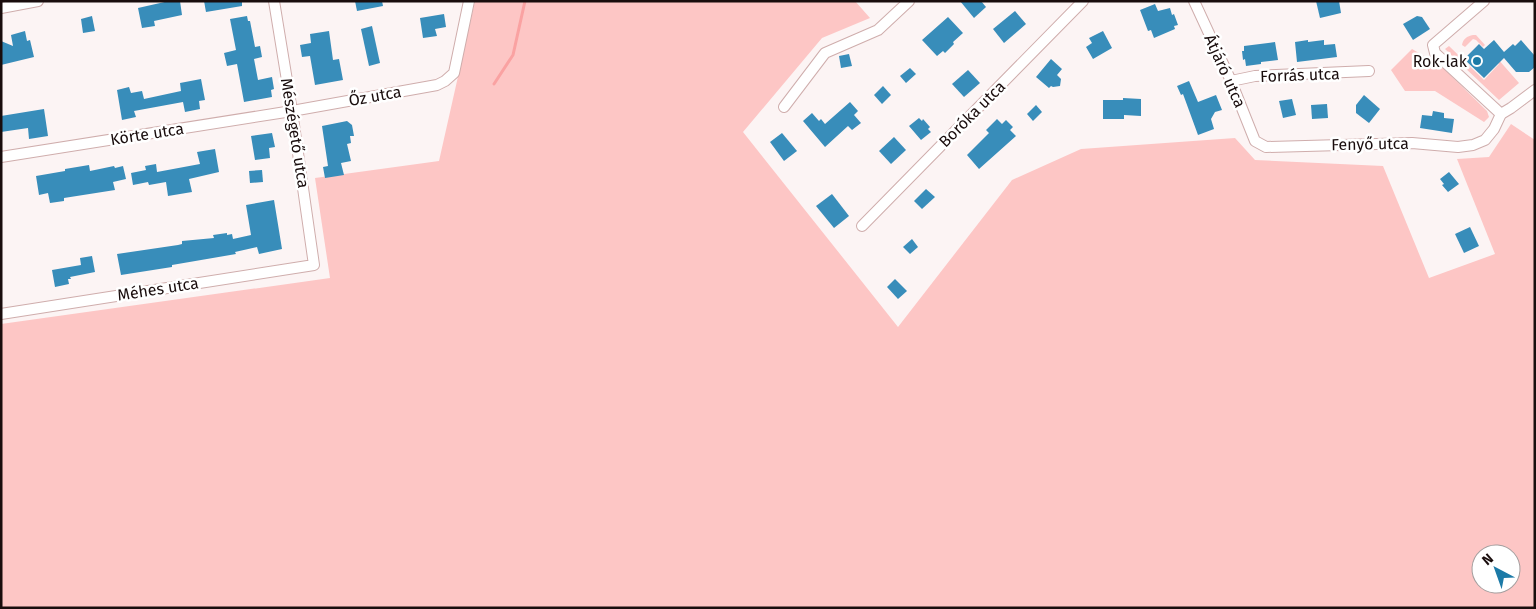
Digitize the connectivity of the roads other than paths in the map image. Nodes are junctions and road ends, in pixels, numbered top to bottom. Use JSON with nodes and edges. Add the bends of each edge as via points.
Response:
{"nodes":[{"id":1,"x":38,"y":1,"type":"edge"},
{"id":2,"x":274,"y":1,"type":"edge"},
{"id":3,"x":468,"y":1,"type":"edge"},
{"id":4,"x":909,"y":1,"type":"edge"},
{"id":5,"x":1083,"y":1,"type":"edge"},
{"id":6,"x":1194,"y":1,"type":"edge"},
{"id":7,"x":1484,"y":1,"type":"edge"},
{"id":8,"x":1,"y":8,"type":"edge"},
{"id":9,"x":1369,"y":72,"type":"dead end"},
{"id":10,"x":1231,"y":81,"type":"junction"},
{"id":11,"x":1535,"y":90,"type":"edge"},
{"id":12,"x":784,"y":107,"type":"dead end"},
{"id":13,"x":292,"y":111,"type":"junction"},
{"id":14,"x":1501,"y":114,"type":"junction"},
{"id":15,"x":1255,"y":141,"type":"joint"},
{"id":16,"x":1,"y":157,"type":"edge"},
{"id":17,"x":862,"y":226,"type":"dead end"},
{"id":18,"x":314,"y":265,"type":"joint"},
{"id":19,"x":1,"y":314,"type":"edge"}],
"edges":[{"from":1,"to":8,"type":"street"},
{"from":2,"to":13,"type":"street","name":"Mészégető utca"},
{"from":3,"to":13,"type":"street","name":"Őz utca","via":[[454,73],[446,81]]},
{"from":4,"to":12,"type":"street","via":[[878,30],[825,53]]},
{"from":5,"to":17,"type":"street","name":"Boróka utca"},
{"from":6,"to":10,"type":"street","name":"Átjáró utca"},
{"from":7,"to":14,"type":"street","via":[[1433,45],[1435,53]]},
{"from":9,"to":10,"type":"street","name":"Forrás utca","via":[[1255,76]]},
{"from":10,"to":15,"type":"street","name":"Átjáró utca"},
{"from":11,"to":14,"type":"street"},
{"from":13,"to":16,"type":"street","name":"Körte utca"},
{"from":13,"to":18,"type":"street","name":"Mészégető utca"},
{"from":14,"to":15,"type":"street","name":"Fenyő utca","via":[[1485,140],[1458,147],[1412,143],[1266,146]]},
{"from":18,"to":19,"type":"street","name":"Méhes utca"}]}
